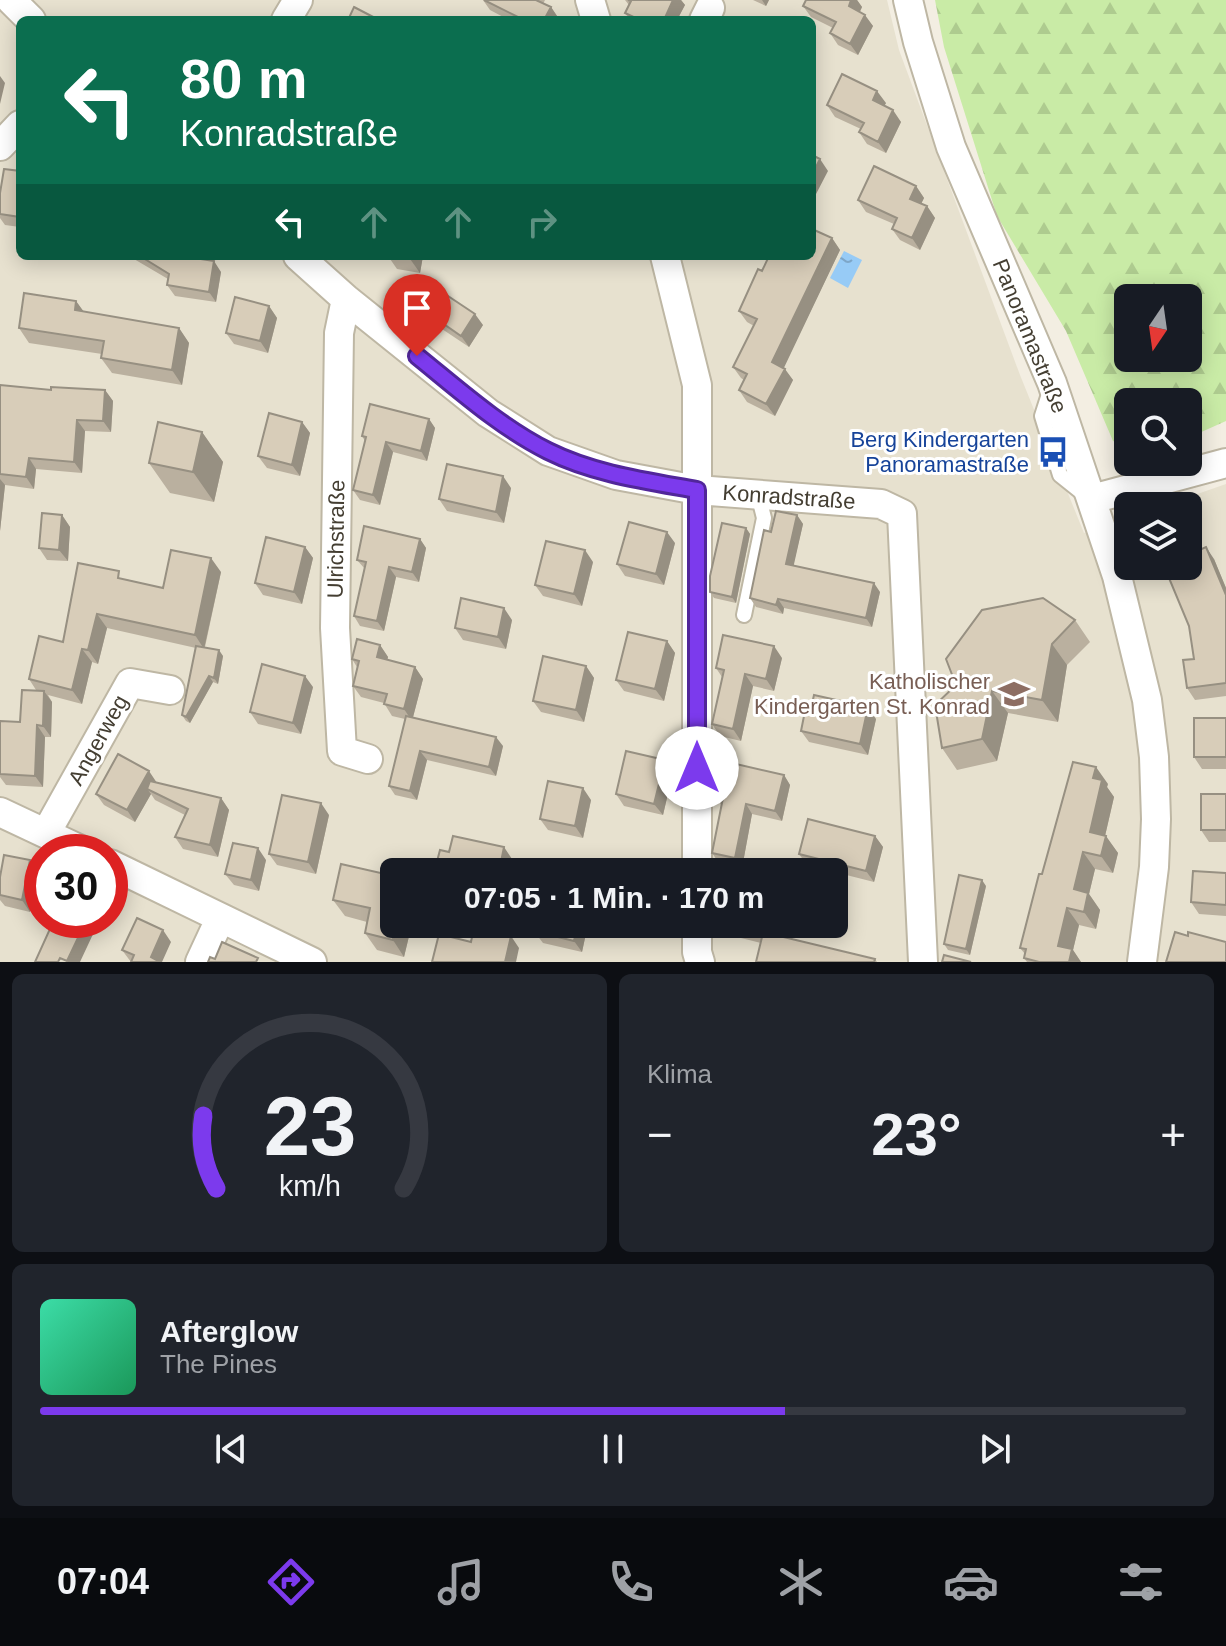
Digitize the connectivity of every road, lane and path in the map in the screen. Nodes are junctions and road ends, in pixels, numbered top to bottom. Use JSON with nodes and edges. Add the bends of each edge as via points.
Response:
{"nodes":[{"id":1,"x":11,"y":0,"type":"edge"},
{"id":2,"x":908,"y":0,"type":"edge"},
{"id":3,"x":27,"y":16,"type":"edge"},
{"id":4,"x":16,"y":129,"type":"edge"},
{"id":5,"x":0,"y":146,"type":"edge"},
{"id":6,"x":302,"y":260,"type":"edge"},
{"id":7,"x":666,"y":260,"type":"edge"},
{"id":8,"x":346,"y":299,"type":"junction"},
{"id":9,"x":1226,"y":463,"type":"edge"},
{"id":10,"x":697,"y":490,"type":"junction"},
{"id":11,"x":758,"y":494,"type":"junction"},
{"id":12,"x":1092,"y":499,"type":"junction"},
{"id":13,"x":744,"y":615,"type":"dead end"},
{"id":14,"x":170,"y":690,"type":"dead end"},
{"id":15,"x":368,"y":759,"type":"dead end"},
{"id":16,"x":0,"y":812,"type":"edge"},
{"id":17,"x":46,"y":833,"type":"joint"},
{"id":18,"x":697,"y":858,"type":"edge"},
{"id":19,"x":128,"y":873,"type":"edge"},
{"id":20,"x":220,"y":919,"type":"junction"},
{"id":21,"x":697,"y":938,"type":"edge"},
{"id":22,"x":200,"y":962,"type":"edge"},
{"id":23,"x":312,"y":962,"type":"edge"},
{"id":24,"x":700,"y":962,"type":"edge"},
{"id":25,"x":923,"y":962,"type":"edge"},
{"id":26,"x":1142,"y":962,"type":"edge"}],
"edges":[{"from":1,"to":3,"type":"street"},
{"from":2,"to":12,"type":"street","name":"Panoramastraße","via":[[951,147],[1052,383]]},
{"from":4,"to":5,"type":"street"},
{"from":6,"to":8,"type":"street","name":"Konradstraße"},
{"from":7,"to":10,"type":"street","via":[[697,385]]},
{"from":8,"to":10,"type":"street","name":"Konradstraße","via":[[488,413],[548,451],[616,475]]},
{"from":8,"to":15,"type":"street","name":"Ulrichstraße","via":[[339,333],[335,628],[342,751]]},
{"from":9,"to":12,"type":"street"},
{"from":10,"to":11,"type":"street","name":"Konradstraße"},
{"from":10,"to":18,"type":"street"},
{"from":11,"to":13,"type":"lane","via":[[764,518]]},
{"from":11,"to":25,"type":"street","name":"Konradstraße","via":[[881,504],[902,514]]},
{"from":12,"to":26,"type":"street","name":"Panoramastraße","via":[[1147,700],[1154,757],[1154,867]]},
{"from":14,"to":17,"type":"street","name":"Angerweg","via":[[130,683]]},
{"from":16,"to":17,"type":"street"},
{"from":19,"to":20,"type":"street"},
{"from":20,"to":22,"type":"street"},
{"from":20,"to":23,"type":"street"},
{"from":21,"to":24,"type":"street"}]}
